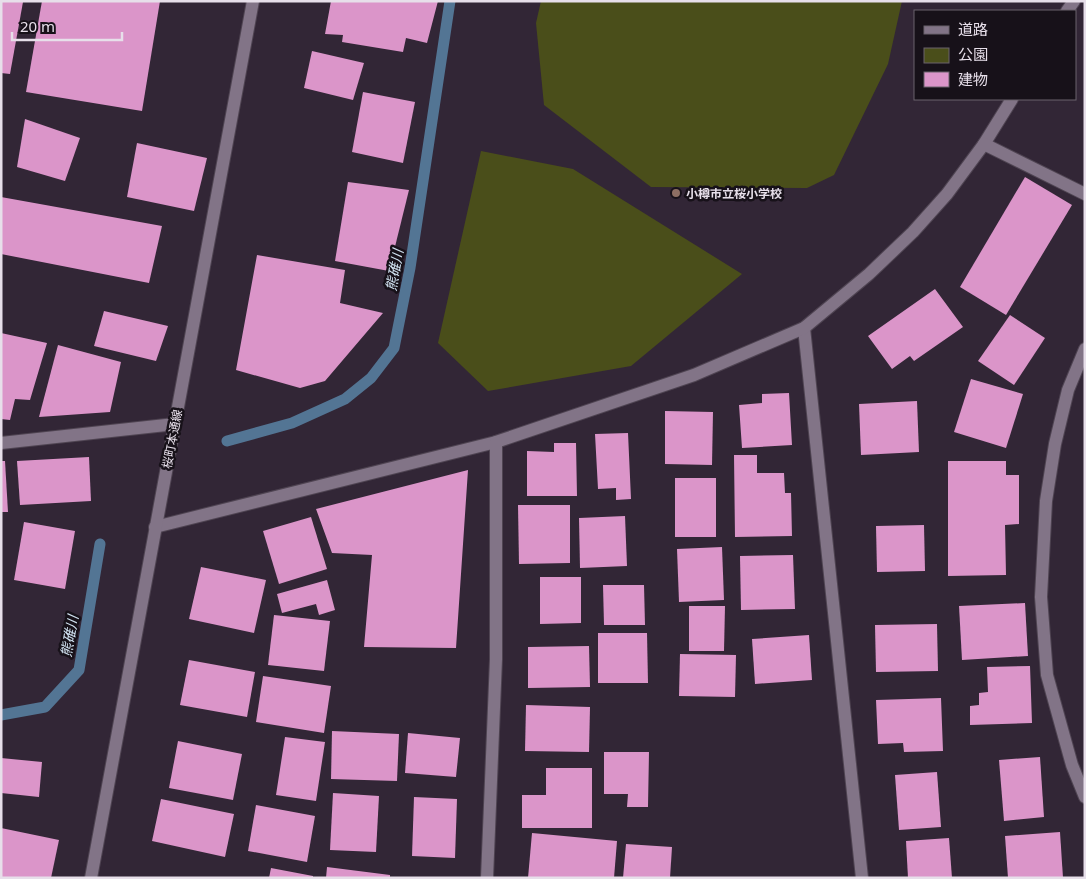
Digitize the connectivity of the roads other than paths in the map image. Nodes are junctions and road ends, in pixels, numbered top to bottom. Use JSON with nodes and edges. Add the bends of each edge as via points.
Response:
{"nodes":[{"id":1,"x":253,"y":1,"type":"edge"},
{"id":2,"x":1011,"y":100,"type":"edge"},
{"id":3,"x":984,"y":144,"type":"junction"},
{"id":4,"x":1085,"y":194,"type":"edge"},
{"id":5,"x":804,"y":328,"type":"junction"},
{"id":6,"x":1085,"y":349,"type":"edge"},
{"id":7,"x":175,"y":424,"type":"junction"},
{"id":8,"x":496,"y":442,"type":"junction"},
{"id":9,"x":1,"y":443,"type":"edge"},
{"id":10,"x":155,"y":527,"type":"junction"},
{"id":11,"x":1085,"y":797,"type":"edge"},
{"id":12,"x":91,"y":878,"type":"edge"},
{"id":13,"x":487,"y":878,"type":"edge"},
{"id":14,"x":862,"y":878,"type":"edge"}],
"edges":[{"from":1,"to":7,"type":"street","name":"桜町本通線"},
{"from":2,"to":3,"type":"street"},
{"from":3,"to":4,"type":"street"},
{"from":3,"to":5,"type":"street","via":[[947,194],[913,232]]},
{"from":5,"to":8,"type":"street","via":[[694,376]]},
{"from":5,"to":14,"type":"street"},
{"from":6,"to":11,"type":"street","via":[[1068,390],[1055,444],[1046,502],[1041,597],[1047,675],[1072,765]]},
{"from":7,"to":9,"type":"street"},
{"from":7,"to":10,"type":"street","name":"桜町本通線"},
{"from":8,"to":10,"type":"street"},
{"from":8,"to":13,"type":"street","via":[[496,659]]},
{"from":10,"to":12,"type":"street","name":"桜町本通線"}]}
